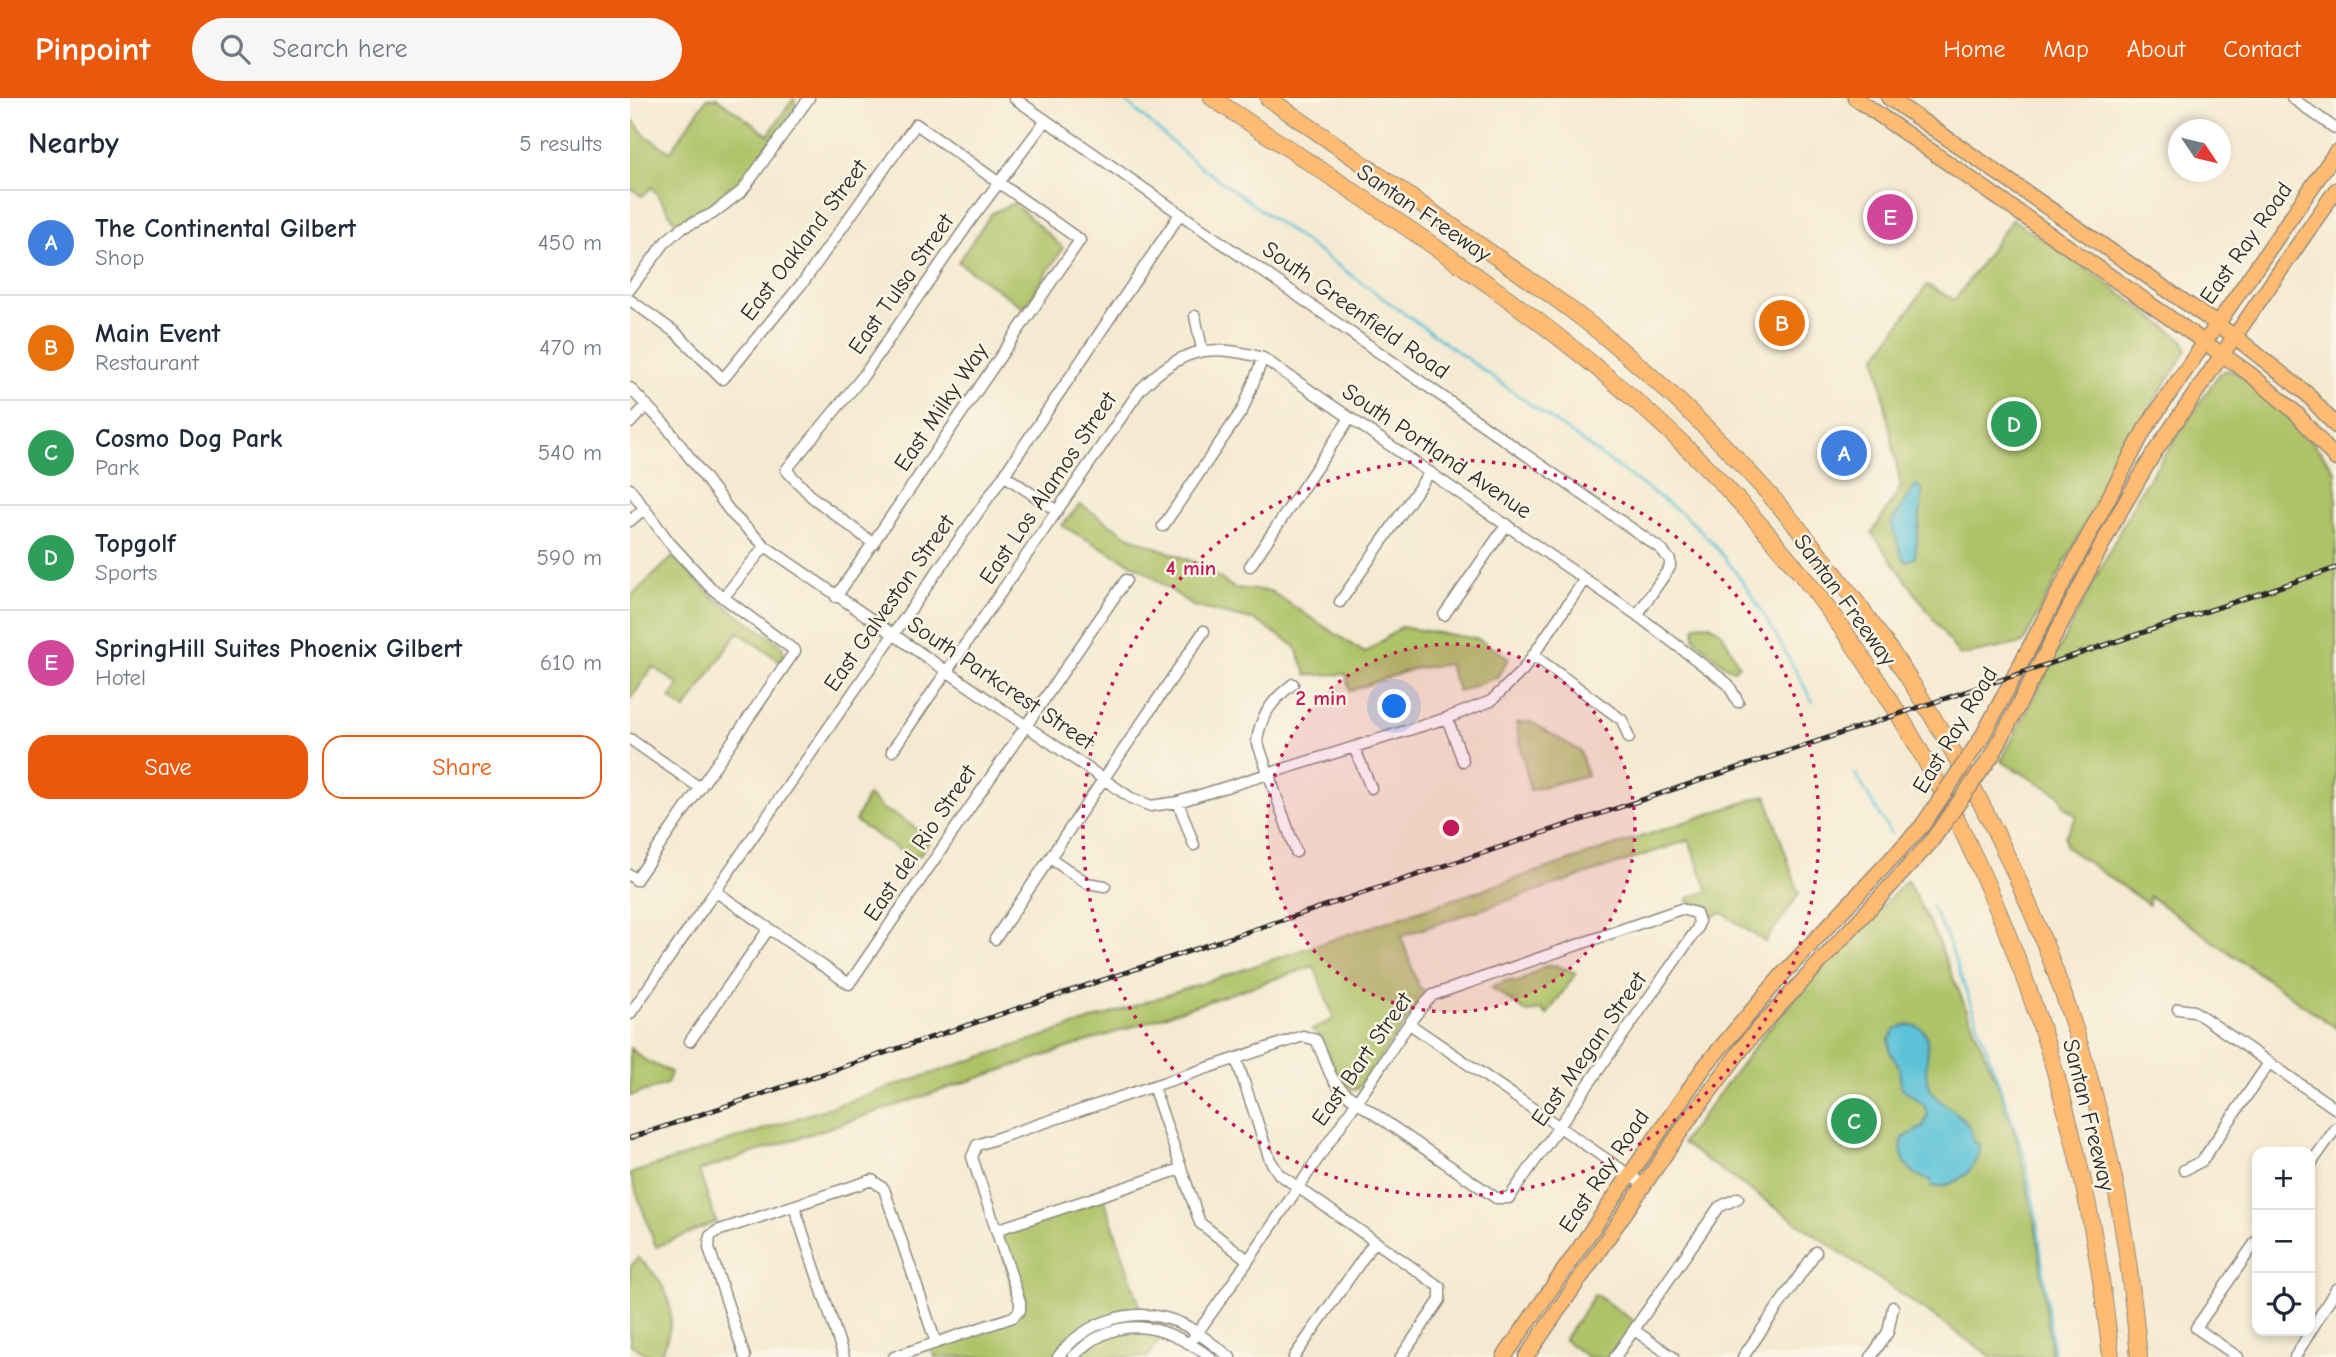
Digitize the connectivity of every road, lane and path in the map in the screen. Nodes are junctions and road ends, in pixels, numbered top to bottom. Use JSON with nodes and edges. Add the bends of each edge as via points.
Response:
{"nodes":[{"id":1,"x":1014,"y":98,"type":"edge"},
{"id":2,"x":1212,"y":98,"type":"edge"},
{"id":3,"x":1268,"y":98,"type":"edge"},
{"id":4,"x":1855,"y":98,"type":"edge"},
{"id":5,"x":1889,"y":98,"type":"edge"},
{"id":6,"x":2292,"y":98,"type":"edge"},
{"id":7,"x":806,"y":99,"type":"edge"},
{"id":8,"x":1046,"y":120,"type":"junction"},
{"id":9,"x":2336,"y":129,"type":"edge"},
{"id":10,"x":2336,"y":152,"type":"edge"},
{"id":11,"x":2336,"y":168,"type":"edge"},
{"id":12,"x":1001,"y":182,"type":"junction"},
{"id":13,"x":2334,"y":193,"type":"edge"},
{"id":14,"x":2035,"y":198,"type":"junction"},
{"id":15,"x":1180,"y":214,"type":"junction"},
{"id":16,"x":2022,"y":215,"type":"junction"},
{"id":17,"x":630,"y":289,"type":"edge"},
{"id":18,"x":630,"y":300,"type":"edge"},
{"id":19,"x":1195,"y":316,"type":"dead end"},
{"id":20,"x":2217,"y":324,"type":"junction"},
{"id":21,"x":2234,"y":336,"type":"junction"},
{"id":22,"x":2204,"y":342,"type":"junction"},
{"id":23,"x":1202,"y":349,"type":"junction"},
{"id":24,"x":2221,"y":353,"type":"junction"},
{"id":25,"x":1263,"y":358,"type":"junction"},
{"id":26,"x":630,"y":388,"type":"edge"},
{"id":27,"x":647,"y":405,"type":"junction"},
{"id":28,"x":1350,"y":418,"type":"junction"},
{"id":29,"x":630,"y":423,"type":"edge"},
{"id":30,"x":2336,"y":426,"type":"edge"},
{"id":31,"x":2336,"y":458,"type":"edge"},
{"id":32,"x":1430,"y":472,"type":"junction"},
{"id":33,"x":1003,"y":475,"type":"junction"},
{"id":34,"x":630,"y":489,"type":"edge"},
{"id":35,"x":645,"y":508,"type":"junction"},
{"id":36,"x":1057,"y":511,"type":"junction"},
{"id":37,"x":630,"y":521,"type":"edge"},
{"id":38,"x":1507,"y":524,"type":"junction"},
{"id":39,"x":1163,"y":526,"type":"dead end"},
{"id":40,"x":874,"y":544,"type":"junction"},
{"id":41,"x":765,"y":546,"type":"junction"},
{"id":42,"x":1250,"y":566,"type":"dead end"},
{"id":43,"x":1585,"y":579,"type":"junction"},
{"id":44,"x":1126,"y":580,"type":"dead end"},
{"id":45,"x":836,"y":597,"type":"junction"},
{"id":46,"x":723,"y":598,"type":"junction"},
{"id":47,"x":1340,"y":602,"type":"dead end"},
{"id":48,"x":1637,"y":614,"type":"junction"},
{"id":49,"x":1444,"y":615,"type":"dead end"},
{"id":50,"x":1204,"y":631,"type":"dead end"},
{"id":51,"x":892,"y":635,"type":"junction"},
{"id":52,"x":1533,"y":655,"type":"junction"},
{"id":53,"x":947,"y":672,"type":"junction"},
{"id":54,"x":1293,"y":684,"type":"dead end"},
{"id":55,"x":1738,"y":702,"type":"dead end"},
{"id":56,"x":1447,"y":718,"type":"junction"},
{"id":57,"x":1025,"y":725,"type":"junction"},
{"id":58,"x":1629,"y":737,"type":"dead end"},
{"id":59,"x":630,"y":739,"type":"edge"},
{"id":60,"x":1354,"y":747,"type":"junction"},
{"id":61,"x":892,"y":751,"type":"dead end"},
{"id":62,"x":1463,"y":761,"type":"dead end"},
{"id":63,"x":1266,"y":775,"type":"junction"},
{"id":64,"x":1105,"y":779,"type":"junction"},
{"id":65,"x":700,"y":788,"type":"junction"},
{"id":66,"x":1371,"y":788,"type":"dead end"},
{"id":67,"x":1178,"y":802,"type":"junction"},
{"id":68,"x":1194,"y":845,"type":"dead end"},
{"id":69,"x":1296,"y":852,"type":"dead end"},
{"id":70,"x":1050,"y":858,"type":"junction"},
{"id":71,"x":633,"y":878,"type":"edge"},
{"id":72,"x":1105,"y":886,"type":"dead end"},
{"id":73,"x":715,"y":891,"type":"junction"},
{"id":74,"x":1697,"y":914,"type":"joint"},
{"id":75,"x":768,"y":930,"type":"junction"},
{"id":76,"x":995,"y":939,"type":"dead end"},
{"id":77,"x":2178,"y":1009,"type":"dead end"},
{"id":78,"x":630,"y":1014,"type":"edge"},
{"id":79,"x":1410,"y":1025,"type":"junction"},
{"id":80,"x":690,"y":1041,"type":"dead end"},
{"id":81,"x":1236,"y":1058,"type":"junction"},
{"id":82,"x":2269,"y":1063,"type":"junction"},
{"id":83,"x":1153,"y":1086,"type":"junction"},
{"id":84,"x":1357,"y":1102,"type":"junction"},
{"id":85,"x":2336,"y":1110,"type":"edge"},
{"id":86,"x":1559,"y":1128,"type":"junction"},
{"id":87,"x":2336,"y":1128,"type":"edge"},
{"id":88,"x":2315,"y":1159,"type":"edge"},
{"id":89,"x":1181,"y":1169,"type":"junction"},
{"id":90,"x":2184,"y":1170,"type":"dead end"},
{"id":91,"x":1629,"y":1175,"type":"junction"},
{"id":92,"x":1644,"y":1185,"type":"junction"},
{"id":93,"x":1298,"y":1188,"type":"junction"},
{"id":94,"x":1738,"y":1198,"type":"dead end"},
{"id":95,"x":794,"y":1206,"type":"junction"},
{"id":96,"x":996,"y":1230,"type":"junction"},
{"id":97,"x":1375,"y":1241,"type":"junction"},
{"id":98,"x":2252,"y":1247,"type":"edge"},
{"id":99,"x":1816,"y":1252,"type":"dead end"},
{"id":100,"x":1248,"y":1260,"type":"junction"},
{"id":101,"x":2336,"y":1289,"type":"edge"},
{"id":102,"x":1893,"y":1307,"type":"dead end"},
{"id":103,"x":1634,"y":1330,"type":"junction"},
{"id":104,"x":1194,"y":1339,"type":"junction"},
{"id":105,"x":936,"y":1343,"type":"junction"},
{"id":106,"x":745,"y":1357,"type":"edge"},
{"id":107,"x":844,"y":1357,"type":"edge"},
{"id":108,"x":894,"y":1357,"type":"edge"},
{"id":109,"x":1058,"y":1357,"type":"edge"},
{"id":110,"x":1073,"y":1357,"type":"edge"},
{"id":111,"x":1210,"y":1357,"type":"edge"},
{"id":112,"x":1230,"y":1357,"type":"edge"},
{"id":113,"x":1294,"y":1357,"type":"edge"},
{"id":114,"x":1401,"y":1357,"type":"edge"},
{"id":115,"x":1504,"y":1357,"type":"edge"},
{"id":116,"x":1526,"y":1357,"type":"edge"},
{"id":117,"x":1615,"y":1357,"type":"edge"},
{"id":118,"x":1673,"y":1357,"type":"edge"},
{"id":119,"x":1743,"y":1357,"type":"edge"},
{"id":120,"x":1871,"y":1357,"type":"edge"},
{"id":121,"x":2111,"y":1357,"type":"edge"},
{"id":122,"x":2139,"y":1357,"type":"edge"},
{"id":123,"x":2238,"y":1357,"type":"edge"},
{"id":124,"x":2295,"y":1357,"type":"edge"}],
"edges":[{"from":1,"to":8,"type":"street","name":"South Greenfield Road"},
{"from":2,"to":121,"type":"highway","name":"Santan Freeway","via":[[1468,270],[1612,381],[1688,448],[1748,512],[1788,558],[1859,656],[1938,780],[2024,972],[2060,1080],[2077,1151],[2103,1287]]},
{"from":3,"to":122,"type":"highway","name":"Santan Freeway","via":[[1608,339],[1736,459],[1871,622],[1937,720],[2016,875],[2048,952],[2073,1023],[2113,1174]]},
{"from":4,"to":16,"type":"main road"},
{"from":5,"to":14,"type":"main road"},
{"from":6,"to":9,"type":"street"},
{"from":7,"to":17,"type":"street","via":[[742,191],[667,240]]},
{"from":8,"to":12,"type":"street","name":"East Tulsa Street"},
{"from":8,"to":15,"type":"street","name":"South Greenfield Road"},
{"from":10,"to":20,"type":"main road","name":"East Ray Road"},
{"from":11,"to":13,"type":"main road","via":[[2325,184]]},
{"from":12,"to":18,"type":"street","name":"East Oakland Street","via":[[916,124],[804,281],[723,379],[676,333]]},
{"from":12,"to":40,"type":"street","name":"East Milky Way","via":[[1080,240]]},
{"from":12,"to":40,"type":"street","name":"East Tulsa Street","via":[[864,375],[786,470]]},
{"from":13,"to":21,"type":"main road","name":"East Ray Road"},
{"from":14,"to":16,"type":"main road"},
{"from":14,"to":20,"type":"main road"},
{"from":15,"to":33,"type":"street","name":"East Galveston Street"},
{"from":15,"to":48,"type":"street","name":"South Greenfield Road","via":[[1661,549],[1670,560],[1666,574]]},
{"from":16,"to":22,"type":"main road"},
{"from":19,"to":23,"type":"street"},
{"from":20,"to":21,"type":"main road"},
{"from":20,"to":22,"type":"main road","name":"East Ray Road"},
{"from":21,"to":24,"type":"main road","name":"East Ray Road"},
{"from":21,"to":30,"type":"main road","via":[[2298,386]]},
{"from":22,"to":24,"type":"main road"},
{"from":22,"to":91,"type":"main road","name":"East Ray Road","bridge":true,"via":[[2132,452],[1982,737],[1922,826],[1751,1010],[1705,1066]]},
{"from":23,"to":25,"type":"street","name":"South Portland Avenue"},
{"from":23,"to":36,"type":"street","name":"East Los Alamos Street","via":[[1157,372],[1140,390]]},
{"from":24,"to":31,"type":"main road","via":[[2282,400]]},
{"from":24,"to":92,"type":"main road","name":"East Ray Road","bridge":true,"via":[[2115,520],[1993,754],[1930,843],[1764,1021]]},
{"from":25,"to":28,"type":"street","name":"South Portland Avenue"},
{"from":25,"to":39,"type":"street","via":[[1243,409]]},
{"from":26,"to":27,"type":"street","name":"South Parkcrest Street"},
{"from":27,"to":29,"type":"street"},
{"from":27,"to":41,"type":"street","name":"South Parkcrest Street","via":[[732,514]]},
{"from":28,"to":32,"type":"street","name":"South Portland Avenue"},
{"from":28,"to":42,"type":"street"},
{"from":32,"to":38,"type":"street","name":"South Portland Avenue"},
{"from":32,"to":47,"type":"street"},
{"from":33,"to":36,"type":"street"},
{"from":33,"to":51,"type":"street","name":"East Galveston Street"},
{"from":34,"to":35,"type":"street"},
{"from":35,"to":37,"type":"street"},
{"from":35,"to":46,"type":"street","via":[[686,563]]},
{"from":36,"to":53,"type":"street","name":"East Los Alamos Street"},
{"from":38,"to":43,"type":"street","name":"South Portland Avenue"},
{"from":38,"to":49,"type":"street"},
{"from":40,"to":45,"type":"street","name":"East Milky Way"},
{"from":41,"to":45,"type":"street","name":"South Parkcrest Street"},
{"from":41,"to":46,"type":"street"},
{"from":43,"to":48,"type":"street","name":"South Portland Avenue"},
{"from":43,"to":52,"type":"street","name":"South Parkcrest Street"},
{"from":44,"to":57,"type":"street","name":"East del Rio Street"},
{"from":45,"to":51,"type":"street","name":"South Parkcrest Street"},
{"from":46,"to":65,"type":"street","via":[[795,650]]},
{"from":48,"to":55,"type":"street","name":"South Portland Avenue","via":[[1728,684]]},
{"from":50,"to":64,"type":"street"},
{"from":51,"to":53,"type":"street","name":"South Parkcrest Street"},
{"from":51,"to":73,"type":"street","name":"East Galveston Street"},
{"from":52,"to":56,"type":"street","name":"South Parkcrest Street","via":[[1510,686],[1491,701]]},
{"from":52,"to":58,"type":"street","via":[[1622,720]]},
{"from":53,"to":57,"type":"street","name":"South Parkcrest Street"},
{"from":53,"to":61,"type":"street","name":"East Los Alamos Street"},
{"from":54,"to":63,"type":"street","via":[[1277,696],[1259,724],[1257,741]]},
{"from":56,"to":60,"type":"street","name":"South Parkcrest Street"},
{"from":56,"to":62,"type":"street"},
{"from":57,"to":64,"type":"street","name":"South Parkcrest Street"},
{"from":57,"to":75,"type":"street","name":"East del Rio Street","via":[[849,984]]},
{"from":59,"to":65,"type":"street"},
{"from":60,"to":63,"type":"street","name":"South Parkcrest Street"},
{"from":60,"to":66,"type":"street"},
{"from":63,"to":67,"type":"street","name":"South Parkcrest Street"},
{"from":63,"to":69,"type":"street"},
{"from":64,"to":67,"type":"street","name":"South Parkcrest Street","via":[[1151,806]]},
{"from":64,"to":70,"type":"street"},
{"from":65,"to":71,"type":"street"},
{"from":67,"to":68,"type":"street"},
{"from":70,"to":72,"type":"street","via":[[1087,883]]},
{"from":70,"to":76,"type":"street"},
{"from":73,"to":75,"type":"street"},
{"from":73,"to":78,"type":"street","name":"East Galveston Street"},
{"from":74,"to":79,"type":"street","name":"East Bart Street","via":[[1681,909],[1443,989],[1429,999]]},
{"from":74,"to":86,"type":"street","name":"East Megan Street","via":[[1698,929]]},
{"from":75,"to":80,"type":"street"},
{"from":77,"to":82,"type":"street","via":[[2194,1011]]},
{"from":79,"to":84,"type":"street","name":"East Bart Street"},
{"from":79,"to":86,"type":"street"},
{"from":81,"to":83,"type":"street"},
{"from":81,"to":84,"type":"street","via":[[1310,1036],[1318,1043],[1333,1083]]},
{"from":81,"to":93,"type":"street","via":[[1272,1164]]},
{"from":82,"to":85,"type":"street"},
{"from":82,"to":90,"type":"street","via":[[2202,1161]]},
{"from":83,"to":89,"type":"street"},
{"from":83,"to":96,"type":"street","via":[[981,1143],[973,1151]]},
{"from":84,"to":86,"type":"street","name":"East Megan Street","via":[[1503,1200],[1513,1195]]},
{"from":84,"to":93,"type":"street","name":"East Bart Street"},
{"from":86,"to":91,"type":"street"},
{"from":87,"to":88,"type":"street"},
{"from":89,"to":96,"type":"street"},
{"from":89,"to":100,"type":"street","via":[[1201,1225]]},
{"from":91,"to":92,"type":"street"},
{"from":91,"to":115,"type":"main road","name":"East Ray Road"},
{"from":92,"to":116,"type":"main road","name":"East Ray Road"},
{"from":93,"to":97,"type":"street"},
{"from":93,"to":100,"type":"street","name":"East Bart Street"},
{"from":94,"to":103,"type":"street","via":[[1719,1207]]},
{"from":95,"to":105,"type":"street","via":[[877,1181],[884,1189]]},
{"from":95,"to":106,"type":"street","via":[[717,1231],[709,1238]]},
{"from":95,"to":107,"type":"street"},
{"from":96,"to":105,"type":"street","via":[[1020,1311],[1012,1318]]},
{"from":97,"to":113,"type":"street"},
{"from":97,"to":114,"type":"street","via":[[1434,1281],[1442,1292]]},
{"from":98,"to":123,"type":"street","via":[[2196,1328]]},
{"from":99,"to":119,"type":"street"},
{"from":100,"to":104,"type":"street","name":"East Bart Street"},
{"from":101,"to":124,"type":"street"},
{"from":102,"to":120,"type":"street","via":[[1888,1332]]},
{"from":103,"to":117,"type":"street"},
{"from":103,"to":118,"type":"street"},
{"from":104,"to":109,"type":"street","via":[[1163,1318],[1117,1318],[1090,1328]]},
{"from":104,"to":110,"type":"street","via":[[1134,1327],[1095,1339]]},
{"from":104,"to":111,"type":"street"},
{"from":104,"to":112,"type":"street"},
{"from":105,"to":108,"type":"street"}]}
